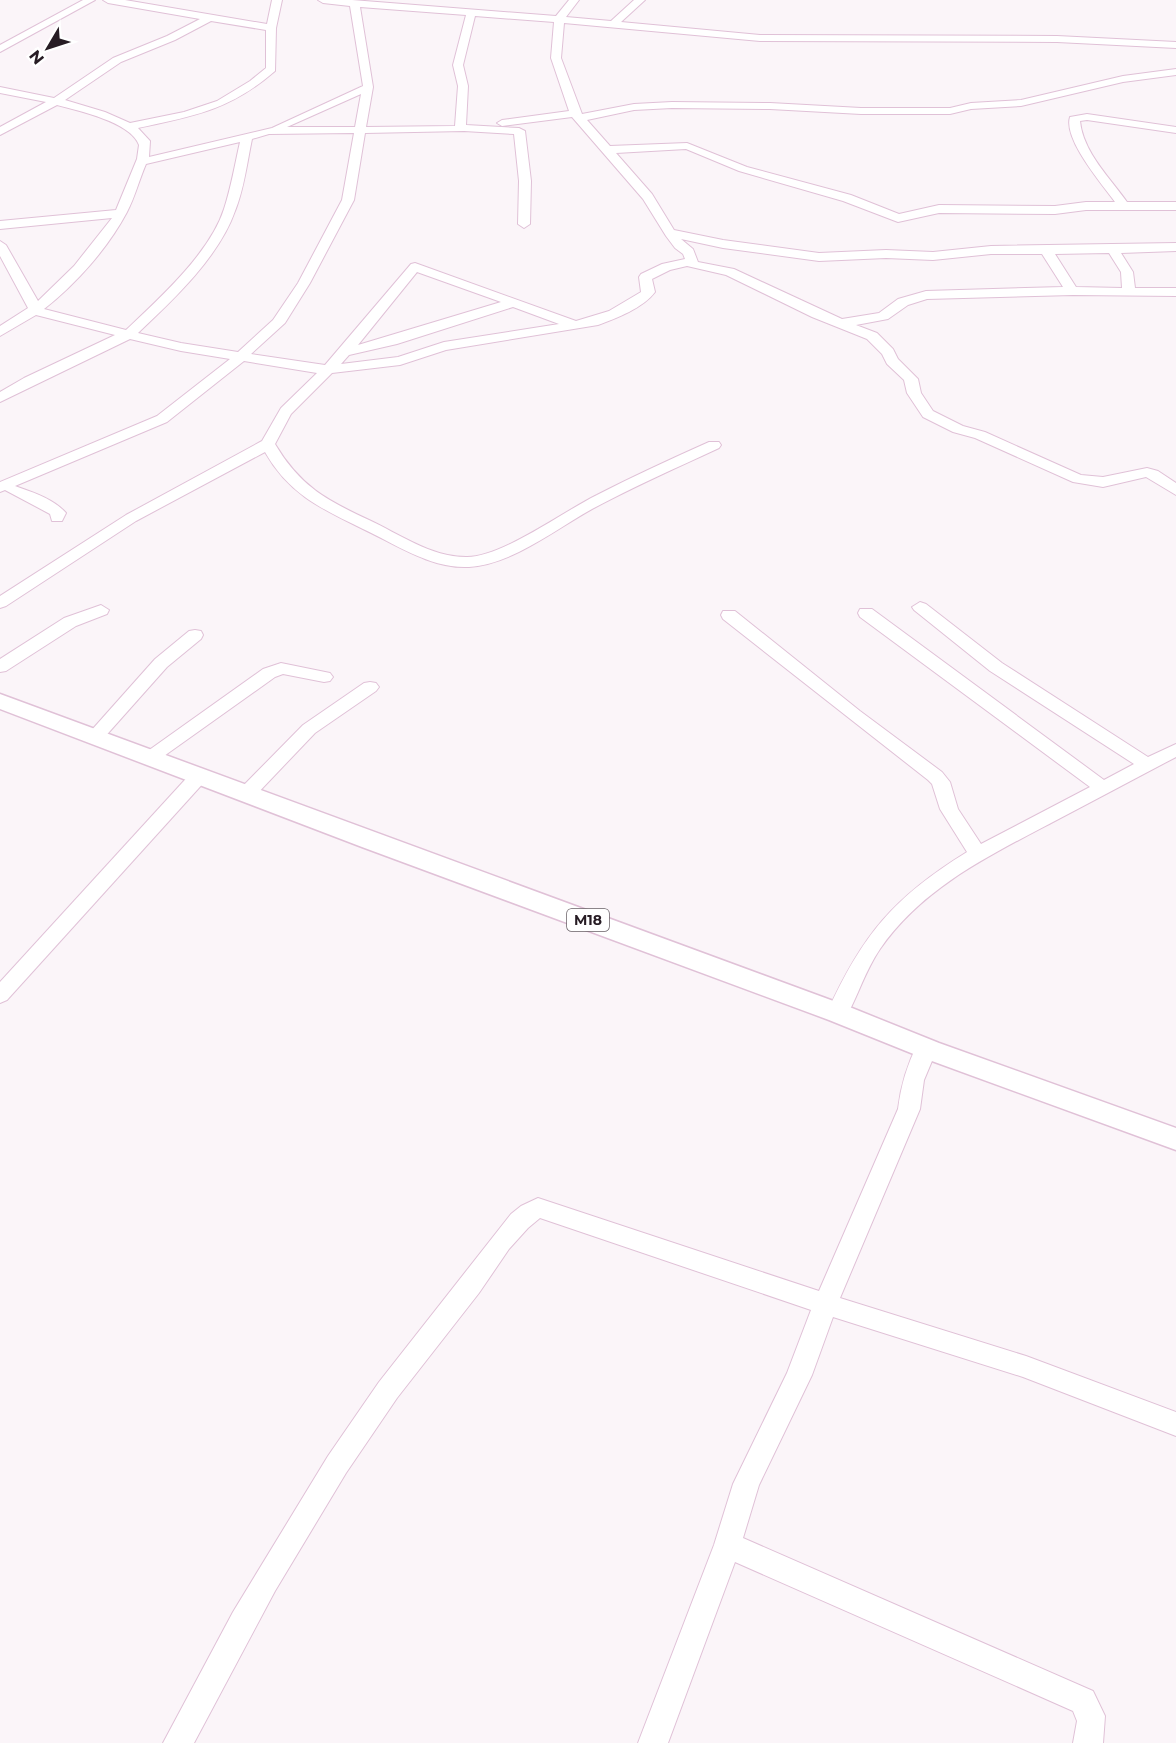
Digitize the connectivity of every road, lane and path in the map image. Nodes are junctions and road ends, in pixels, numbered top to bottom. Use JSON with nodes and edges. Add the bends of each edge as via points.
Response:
{"nodes":[{"id":1,"x":90,"y":0,"type":"edge"},
{"id":2,"x":108,"y":0,"type":"edge"},
{"id":3,"x":277,"y":0,"type":"edge"},
{"id":4,"x":329,"y":0,"type":"edge"},
{"id":5,"x":574,"y":0,"type":"edge"},
{"id":6,"x":640,"y":0,"type":"edge"},
{"id":7,"x":355,"y":4,"type":"junction"},
{"id":8,"x":471,"y":14,"type":"junction"},
{"id":9,"x":210,"y":17,"type":"junction"},
{"id":10,"x":559,"y":19,"type":"junction"},
{"id":11,"x":612,"y":25,"type":"junction"},
{"id":12,"x":271,"y":28,"type":"junction"},
{"id":13,"x":1176,"y":45,"type":"edge"},
{"id":14,"x":0,"y":49,"type":"edge"},
{"id":15,"x":1176,"y":72,"type":"edge"},
{"id":16,"x":368,"y":87,"type":"junction"},
{"id":17,"x":0,"y":90,"type":"edge"},
{"id":18,"x":55,"y":102,"type":"junction"},
{"id":19,"x":577,"y":115,"type":"junction"},
{"id":20,"x":126,"y":127,"type":"junction"},
{"id":21,"x":463,"y":128,"type":"junction"},
{"id":22,"x":361,"y":130,"type":"junction"},
{"id":23,"x":1176,"y":130,"type":"edge"},
{"id":24,"x":269,"y":131,"type":"junction"},
{"id":25,"x":0,"y":132,"type":"edge"},
{"id":26,"x":247,"y":137,"type":"junction"},
{"id":27,"x":605,"y":150,"type":"junction"},
{"id":28,"x":141,"y":162,"type":"junction"},
{"id":29,"x":1176,"y":206,"type":"edge"},
{"id":30,"x":1124,"y":207,"type":"junction"},
{"id":31,"x":121,"y":213,"type":"junction"},
{"id":32,"x":524,"y":224,"type":"dead end"},
{"id":33,"x":0,"y":225,"type":"edge"},
{"id":34,"x":669,"y":233,"type":"junction"},
{"id":35,"x":0,"y":245,"type":"edge"},
{"id":36,"x":1176,"y":247,"type":"edge"},
{"id":37,"x":1046,"y":250,"type":"junction"},
{"id":38,"x":1113,"y":250,"type":"junction"},
{"id":39,"x":691,"y":261,"type":"junction"},
{"id":40,"x":1073,"y":291,"type":"junction"},
{"id":41,"x":1130,"y":292,"type":"junction"},
{"id":42,"x":1176,"y":292,"type":"edge"},
{"id":43,"x":512,"y":303,"type":"junction"},
{"id":44,"x":35,"y":308,"type":"junction"},
{"id":45,"x":841,"y":323,"type":"junction"},
{"id":46,"x":575,"y":325,"type":"junction"},
{"id":47,"x":0,"y":332,"type":"edge"},
{"id":48,"x":129,"y":334,"type":"junction"},
{"id":49,"x":342,"y":353,"type":"junction"},
{"id":50,"x":240,"y":358,"type":"junction"},
{"id":51,"x":327,"y":370,"type":"junction"},
{"id":52,"x":0,"y":398,"type":"edge"},
{"id":53,"x":268,"y":444,"type":"junction"},
{"id":54,"x":714,"y":445,"type":"dead end"},
{"id":55,"x":5,"y":490,"type":"edge"},
{"id":56,"x":1176,"y":490,"type":"edge"},
{"id":57,"x":57,"y":518,"type":"dead end"},
{"id":58,"x":0,"y":603,"type":"edge"},
{"id":59,"x":920,"y":607,"type":"dead end"},
{"id":60,"x":101,"y":610,"type":"dead end"},
{"id":61,"x":866,"y":613,"type":"dead end"},
{"id":62,"x":729,"y":615,"type":"dead end"},
{"id":63,"x":195,"y":635,"type":"dead end"},
{"id":64,"x":0,"y":667,"type":"edge"},
{"id":65,"x":324,"y":677,"type":"dead end"},
{"id":66,"x":370,"y":687,"type":"dead end"},
{"id":67,"x":0,"y":701,"type":"edge"},
{"id":68,"x":96,"y":736,"type":"junction"},
{"id":69,"x":1176,"y":750,"type":"edge"},
{"id":70,"x":151,"y":757,"type":"junction"},
{"id":71,"x":1148,"y":765,"type":"junction"},
{"id":72,"x":200,"y":775,"type":"junction"},
{"id":73,"x":1103,"y":788,"type":"junction"},
{"id":74,"x":247,"y":793,"type":"junction"},
{"id":75,"x":977,"y":852,"type":"junction"},
{"id":76,"x":0,"y":995,"type":"edge"},
{"id":77,"x":838,"y":1013,"type":"junction"},
{"id":78,"x":926,"y":1048,"type":"junction"},
{"id":79,"x":1176,"y":1139,"type":"edge"},
{"id":80,"x":826,"y":1303,"type":"junction"},
{"id":81,"x":1176,"y":1424,"type":"edge"},
{"id":82,"x":728,"y":1545,"type":"junction"},
{"id":83,"x":178,"y":1743,"type":"edge"},
{"id":84,"x":653,"y":1743,"type":"edge"},
{"id":85,"x":1088,"y":1743,"type":"edge"}],
"edges":[{"from":1,"to":14,"type":"street"},
{"from":2,"to":9,"type":"street"},
{"from":3,"to":12,"type":"street"},
{"from":4,"to":7,"type":"street"},
{"from":5,"to":10,"type":"street"},
{"from":6,"to":11,"type":"street"},
{"from":7,"to":8,"type":"street"},
{"from":7,"to":16,"type":"street"},
{"from":8,"to":10,"type":"street"},
{"from":8,"to":21,"type":"street","via":[[458,65],[463,86]]},
{"from":9,"to":12,"type":"street"},
{"from":9,"to":18,"type":"street","via":[[117,60]]},
{"from":10,"to":11,"type":"street"},
{"from":10,"to":19,"type":"street","via":[[556,58]]},
{"from":11,"to":13,"type":"street","via":[[760,38],[1057,39]]},
{"from":12,"to":20,"type":"street","via":[[271,69],[254,85],[211,109]]},
{"from":15,"to":19,"type":"street","via":[[1114,81],[1021,103],[950,111],[661,106]]},
{"from":16,"to":22,"type":"street"},
{"from":16,"to":24,"type":"street"},
{"from":17,"to":18,"type":"street"},
{"from":18,"to":20,"type":"street","via":[[86,108]]},
{"from":18,"to":25,"type":"street"},
{"from":19,"to":21,"type":"street"},
{"from":19,"to":27,"type":"street"},
{"from":20,"to":28,"type":"street","via":[[144,141]]},
{"from":21,"to":22,"type":"street"},
{"from":21,"to":32,"type":"street","via":[[519,130],[525,182]]},
{"from":22,"to":24,"type":"street"},
{"from":22,"to":50,"type":"street","via":[[348,200],[335,228],[278,323]]},
{"from":23,"to":30,"type":"street","via":[[1087,117],[1074,119],[1088,154]]},
{"from":24,"to":26,"type":"street"},
{"from":26,"to":28,"type":"street"},
{"from":26,"to":48,"type":"street","via":[[230,210],[220,232],[176,291]]},
{"from":27,"to":30,"type":"street","via":[[687,146],[743,169],[848,198],[898,218],[939,208]]},
{"from":27,"to":34,"type":"street","via":[[648,197]]},
{"from":28,"to":31,"type":"street"},
{"from":29,"to":30,"type":"street"},
{"from":31,"to":33,"type":"street"},
{"from":31,"to":44,"type":"street","via":[[92,253]]},
{"from":34,"to":37,"type":"street","via":[[819,257]]},
{"from":34,"to":39,"type":"street","via":[[689,252]]},
{"from":35,"to":44,"type":"street"},
{"from":36,"to":38,"type":"street"},
{"from":37,"to":38,"type":"street"},
{"from":37,"to":40,"type":"street"},
{"from":38,"to":41,"type":"street","via":[[1127,272]]},
{"from":39,"to":45,"type":"street","via":[[698,267],[730,272]]},
{"from":39,"to":46,"type":"street","via":[[645,277],[649,292],[641,300],[603,319]]},
{"from":40,"to":41,"type":"street"},
{"from":40,"to":45,"type":"street","via":[[926,295],[903,302],[883,316]]},
{"from":41,"to":42,"type":"street"},
{"from":43,"to":46,"type":"street"},
{"from":43,"to":49,"type":"street"},
{"from":43,"to":49,"type":"street","via":[[415,267]]},
{"from":44,"to":47,"type":"street"},
{"from":44,"to":48,"type":"street","via":[[55,318]]},
{"from":45,"to":56,"type":"street","via":[[878,341],[911,379],[914,393],[928,414],[950,426],[980,435],[1078,479],[1102,482],[1147,472]]},
{"from":46,"to":51,"type":"street","via":[[444,346],[400,361]]},
{"from":48,"to":50,"type":"street"},
{"from":48,"to":52,"type":"street"},
{"from":49,"to":51,"type":"street"},
{"from":50,"to":51,"type":"street"},
{"from":50,"to":55,"type":"street","via":[[162,419]]},
{"from":51,"to":53,"type":"street","via":[[289,405]]},
{"from":53,"to":54,"type":"street","via":[[294,485],[329,507],[439,558],[467,562],[483,561]]},
{"from":53,"to":58,"type":"street","via":[[131,518]]},
{"from":55,"to":57,"type":"street","via":[[47,505],[58,513]]},
{"from":59,"to":71,"type":"street","via":[[996,667]]},
{"from":60,"to":64,"type":"street","via":[[70,622]]},
{"from":61,"to":73,"type":"street"},
{"from":62,"to":75,"type":"street","via":[[935,776],[941,782],[949,809]]},
{"from":63,"to":68,"type":"street","via":[[161,663]]},
{"from":65,"to":70,"type":"street","via":[[281,668],[268,673]]},
{"from":66,"to":74,"type":"street","via":[[309,729]]},
{"from":67,"to":68,"type":"main road","number":"M18"},
{"from":68,"to":70,"type":"main road","number":"M18"},
{"from":69,"to":71,"type":"street"},
{"from":70,"to":72,"type":"main road","number":"M18"},
{"from":71,"to":73,"type":"street"},
{"from":72,"to":74,"type":"main road","number":"M18"},
{"from":72,"to":76,"type":"street"},
{"from":73,"to":75,"type":"street"},
{"from":74,"to":77,"type":"main road","number":"M18"},
{"from":75,"to":77,"type":"street","via":[[935,880],[887,924],[862,962]]},
{"from":77,"to":78,"type":"main road","number":"M18"},
{"from":78,"to":79,"type":"main road","number":"M18"},
{"from":78,"to":80,"type":"street","via":[[913,1080],[909,1109]]},
{"from":80,"to":81,"type":"street","via":[[1026,1366]]},
{"from":80,"to":82,"type":"street","via":[[799,1375],[747,1484]]},
{"from":80,"to":83,"type":"street","via":[[543,1208],[533,1209],[502,1241],[362,1426],[277,1558]]},
{"from":82,"to":84,"type":"street"},
{"from":82,"to":85,"type":"street","via":[[1083,1701],[1090,1709],[1092,1721]]}]}
